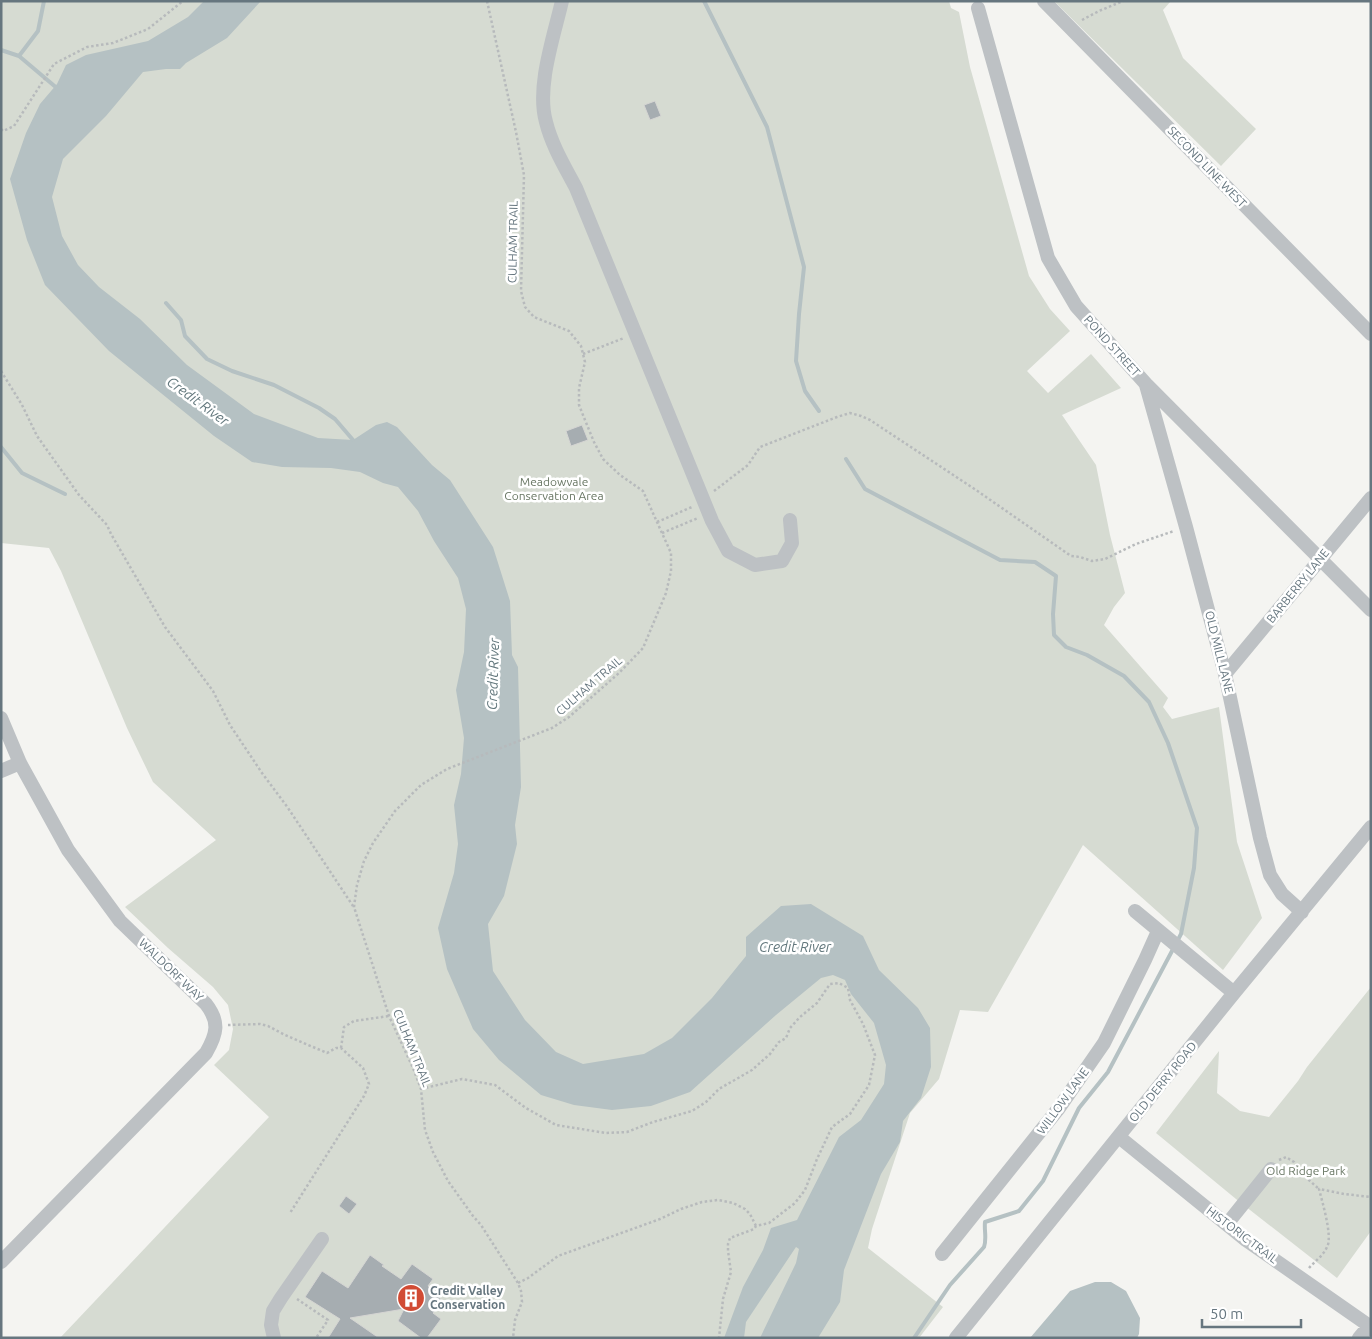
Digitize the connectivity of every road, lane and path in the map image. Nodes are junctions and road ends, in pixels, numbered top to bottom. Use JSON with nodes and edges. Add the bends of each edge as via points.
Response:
{"nodes":[{"id":1,"x":183,"y":1,"type":"edge"},
{"id":2,"x":487,"y":1,"type":"edge"},
{"id":3,"x":562,"y":1,"type":"edge"},
{"id":4,"x":1044,"y":1,"type":"edge"},
{"id":5,"x":1124,"y":1,"type":"edge"},
{"id":6,"x":978,"y":8,"type":"dead end"},
{"id":7,"x":1069,"y":27,"type":"junction"},
{"id":8,"x":1,"y":130,"type":"edge"},
{"id":9,"x":635,"y":333,"type":"junction"},
{"id":10,"x":1371,"y":334,"type":"edge"},
{"id":11,"x":583,"y":354,"type":"junction"},
{"id":12,"x":1,"y":372,"type":"edge"},
{"id":13,"x":1146,"y":384,"type":"junction"},
{"id":14,"x":1371,"y":498,"type":"edge"},
{"id":15,"x":705,"y":505,"type":"junction"},
{"id":16,"x":790,"y":520,"type":"dead end"},
{"id":17,"x":657,"y":522,"type":"junction"},
{"id":18,"x":1186,"y":527,"type":"junction"},
{"id":19,"x":662,"y":532,"type":"junction"},
{"id":20,"x":1320,"y":560,"type":"junction"},
{"id":21,"x":1371,"y":610,"type":"edge"},
{"id":22,"x":1225,"y":674,"type":"junction"},
{"id":23,"x":1,"y":718,"type":"edge"},
{"id":24,"x":20,"y":763,"type":"junction"},
{"id":25,"x":1,"y":771,"type":"edge"},
{"id":26,"x":1371,"y":827,"type":"edge"},
{"id":27,"x":354,"y":907,"type":"junction"},
{"id":28,"x":1135,"y":911,"type":"dead end"},
{"id":29,"x":1302,"y":912,"type":"junction"},
{"id":30,"x":1162,"y":934,"type":"junction"},
{"id":31,"x":1234,"y":994,"type":"junction"},
{"id":32,"x":389,"y":1016,"type":"junction"},
{"id":33,"x":217,"y":1025,"type":"junction"},
{"id":34,"x":341,"y":1048,"type":"junction"},
{"id":35,"x":421,"y":1089,"type":"junction"},
{"id":36,"x":1119,"y":1137,"type":"junction"},
{"id":37,"x":1271,"y":1169,"type":"joint"},
{"id":38,"x":1319,"y":1189,"type":"junction"},
{"id":39,"x":1371,"y":1197,"type":"edge"},
{"id":40,"x":290,"y":1213,"type":"dead end"},
{"id":41,"x":1227,"y":1224,"type":"junction"},
{"id":42,"x":756,"y":1226,"type":"junction"},
{"id":43,"x":322,"y":1239,"type":"dead end"},
{"id":44,"x":942,"y":1254,"type":"dead end"},
{"id":45,"x":1,"y":1262,"type":"edge"},
{"id":46,"x":1298,"y":1277,"type":"junction"},
{"id":47,"x":518,"y":1283,"type":"junction"},
{"id":48,"x":285,"y":1292,"type":"junction"},
{"id":49,"x":1370,"y":1326,"type":"edge"},
{"id":50,"x":274,"y":1338,"type":"edge"},
{"id":51,"x":316,"y":1338,"type":"edge"},
{"id":52,"x":513,"y":1338,"type":"edge"},
{"id":53,"x":719,"y":1338,"type":"edge"},
{"id":54,"x":956,"y":1338,"type":"edge"},
{"id":55,"x":1359,"y":1338,"type":"edge"}],
"edges":[{"from":1,"to":8,"type":"path","via":[[148,29],[113,43],[87,47],[54,64],[14,126]]},
{"from":2,"to":11,"type":"path","name":"CULHAM TRAIL","via":[[524,175],[521,291],[524,307],[534,317],[569,331]]},
{"from":3,"to":9,"type":"street","via":[[546,70],[545,121]]},
{"from":4,"to":7,"type":"street","name":"SECOND LINE WEST"},
{"from":5,"to":7,"type":"path"},
{"from":6,"to":13,"type":"street","name":"POND STREET","via":[[1048,258],[1076,306]]},
{"from":7,"to":10,"type":"street","name":"SECOND LINE WEST"},
{"from":9,"to":11,"type":"path"},
{"from":9,"to":15,"type":"street"},
{"from":11,"to":17,"type":"path","name":"CULHAM TRAIL","via":[[585,362],[579,404],[594,442],[604,459],[620,475],[643,491]]},
{"from":12,"to":27,"type":"path","via":[[37,436],[79,496],[108,525],[165,627],[213,692],[230,725]]},
{"from":13,"to":18,"type":"street","name":"OLD MILL LANE"},
{"from":13,"to":20,"type":"street","name":"POND STREET"},
{"from":14,"to":20,"type":"street","name":"BARBERRY LANE"},
{"from":15,"to":16,"type":"street","via":[[728,551],[755,565],[782,561],[792,543]]},
{"from":15,"to":17,"type":"path"},
{"from":15,"to":18,"type":"path","via":[[714,491],[748,465],[760,447],[850,413],[870,420],[1070,556],[1092,561],[1105,559],[1153,537]]},
{"from":15,"to":19,"type":"path"},
{"from":17,"to":19,"type":"path","name":"CULHAM TRAIL"},
{"from":18,"to":22,"type":"street","name":"OLD MILL LANE"},
{"from":19,"to":27,"type":"path","name":"CULHAM TRAIL","via":[[671,553],[671,571],[666,594],[643,648],[569,717],[552,728],[447,769],[422,785],[395,811],[372,843],[357,885]]},
{"from":20,"to":21,"type":"street","name":"POND STREET"},
{"from":20,"to":22,"type":"street","name":"BARBERRY LANE"},
{"from":22,"to":29,"type":"street","name":"OLD MILL LANE","via":[[1270,875],[1282,894]]},
{"from":23,"to":24,"type":"street","name":"WALDORF WAY"},
{"from":24,"to":25,"type":"street"},
{"from":24,"to":33,"type":"street","name":"WALDORF WAY","via":[[68,850],[120,921],[206,1004]]},
{"from":26,"to":29,"type":"street","name":"OLD DERRY ROAD"},
{"from":27,"to":32,"type":"path","name":"CULHAM TRAIL"},
{"from":28,"to":30,"type":"street"},
{"from":29,"to":31,"type":"street","name":"OLD DERRY ROAD"},
{"from":30,"to":31,"type":"street"},
{"from":30,"to":44,"type":"street","name":"WILLOW LANE","via":[[1145,960],[1104,1043],[1060,1108]]},
{"from":31,"to":36,"type":"street","name":"OLD DERRY ROAD"},
{"from":32,"to":34,"type":"path","via":[[354,1021],[344,1027]]},
{"from":32,"to":35,"type":"path","name":"CULHAM TRAIL"},
{"from":33,"to":34,"type":"path","via":[[260,1024],[327,1053]]},
{"from":33,"to":45,"type":"street","via":[[214,1040],[206,1053]]},
{"from":34,"to":40,"type":"path","via":[[363,1068],[368,1084],[364,1096]]},
{"from":35,"to":42,"type":"path","via":[[462,1079],[495,1085],[556,1125],[606,1133],[628,1132],[692,1111],[719,1089],[752,1070],[786,1038],[790,1028],[817,1003],[830,984],[839,983],[848,988],[850,1000],[875,1055],[869,1086],[850,1114],[832,1127],[805,1190],[795,1203],[769,1223]]},
{"from":35,"to":47,"type":"path","name":"CULHAM TRAIL","via":[[425,1130],[433,1152],[448,1181],[481,1224]]},
{"from":36,"to":41,"type":"street","name":"HISTORIC TRAIL"},
{"from":36,"to":54,"type":"street","name":"OLD DERRY ROAD"},
{"from":37,"to":38,"type":"path","via":[[1286,1157]]},
{"from":37,"to":41,"type":"street"},
{"from":38,"to":39,"type":"path"},
{"from":38,"to":46,"type":"path","via":[[1329,1245]]},
{"from":41,"to":46,"type":"street","name":"HISTORIC TRAIL"},
{"from":42,"to":47,"type":"path","via":[[750,1214],[733,1203],[718,1200],[702,1202],[558,1256]]},
{"from":42,"to":53,"type":"path","via":[[730,1238],[728,1244],[731,1272],[723,1299]]},
{"from":43,"to":48,"type":"street"},
{"from":46,"to":49,"type":"street","name":"HISTORIC TRAIL"},
{"from":47,"to":52,"type":"path","name":"CULHAM TRAIL","via":[[522,1302]]},
{"from":48,"to":50,"type":"street","via":[[273,1311],[271,1325]]},
{"from":48,"to":51,"type":"path","via":[[328,1320]]},
{"from":49,"to":55,"type":"street"}]}
